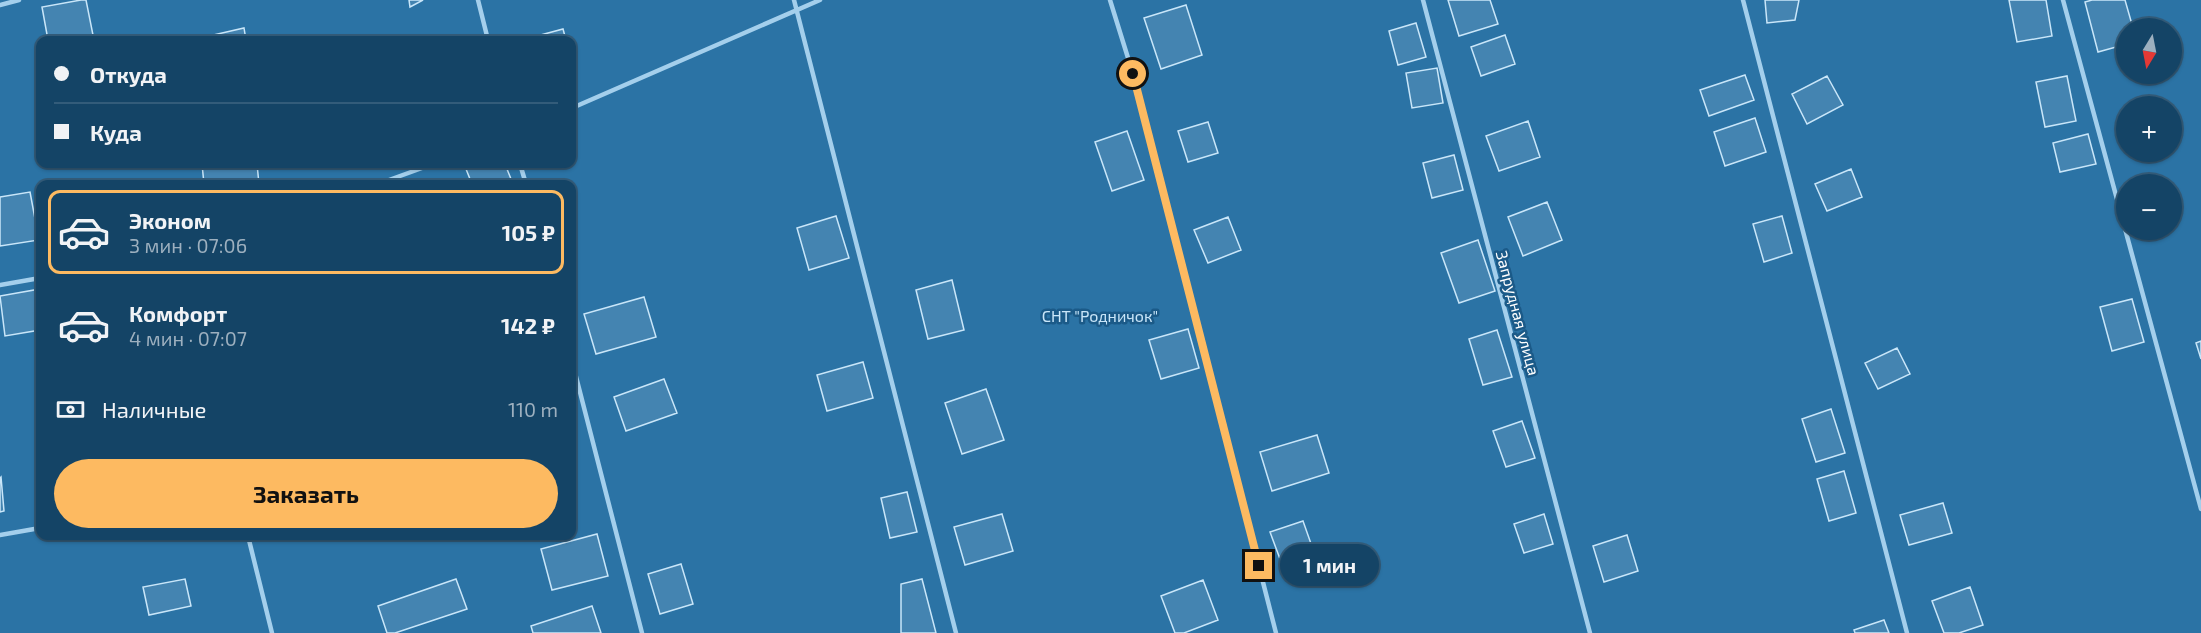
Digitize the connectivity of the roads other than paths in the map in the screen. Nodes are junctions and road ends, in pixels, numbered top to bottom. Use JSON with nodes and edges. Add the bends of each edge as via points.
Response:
{"nodes":[{"id":1,"x":19,"y":0,"type":"edge"},
{"id":2,"x":478,"y":0,"type":"edge"},
{"id":3,"x":794,"y":0,"type":"edge"},
{"id":4,"x":820,"y":0,"type":"edge"},
{"id":5,"x":1110,"y":0,"type":"edge"},
{"id":6,"x":1423,"y":0,"type":"edge"},
{"id":7,"x":1743,"y":0,"type":"edge"},
{"id":8,"x":2063,"y":0,"type":"edge"},
{"id":9,"x":0,"y":5,"type":"edge"},
{"id":10,"x":797,"y":10,"type":"junction"},
{"id":11,"x":487,"y":36,"type":"edge"},
{"id":12,"x":576,"y":106,"type":"edge"},
{"id":13,"x":422,"y":168,"type":"edge"},
{"id":14,"x":389,"y":180,"type":"edge"},
{"id":15,"x":36,"y":279,"type":"edge"},
{"id":16,"x":0,"y":285,"type":"edge"},
{"id":17,"x":576,"y":377,"type":"edge"},
{"id":18,"x":2201,"y":509,"type":"edge"},
{"id":19,"x":36,"y":529,"type":"edge"},
{"id":20,"x":0,"y":535,"type":"edge"},
{"id":21,"x":249,"y":540,"type":"edge"},
{"id":22,"x":272,"y":633,"type":"edge"},
{"id":23,"x":642,"y":633,"type":"edge"},
{"id":24,"x":956,"y":633,"type":"edge"},
{"id":25,"x":1276,"y":633,"type":"edge"},
{"id":26,"x":1590,"y":633,"type":"edge"},
{"id":27,"x":1907,"y":633,"type":"edge"}],
"edges":[{"from":1,"to":9,"type":"lane"},
{"from":2,"to":11,"type":"lane"},
{"from":3,"to":10,"type":"lane"},
{"from":4,"to":10,"type":"lane"},
{"from":5,"to":25,"type":"lane","via":[[1133,74]]},
{"from":6,"to":26,"type":"lane","name":"Запрудная улица"},
{"from":7,"to":27,"type":"lane"},
{"from":8,"to":18,"type":"lane"},
{"from":10,"to":12,"type":"lane"},
{"from":10,"to":24,"type":"lane"},
{"from":13,"to":14,"type":"lane"},
{"from":15,"to":16,"type":"lane"},
{"from":17,"to":23,"type":"lane"},
{"from":19,"to":20,"type":"lane"},
{"from":21,"to":22,"type":"lane"}]}
